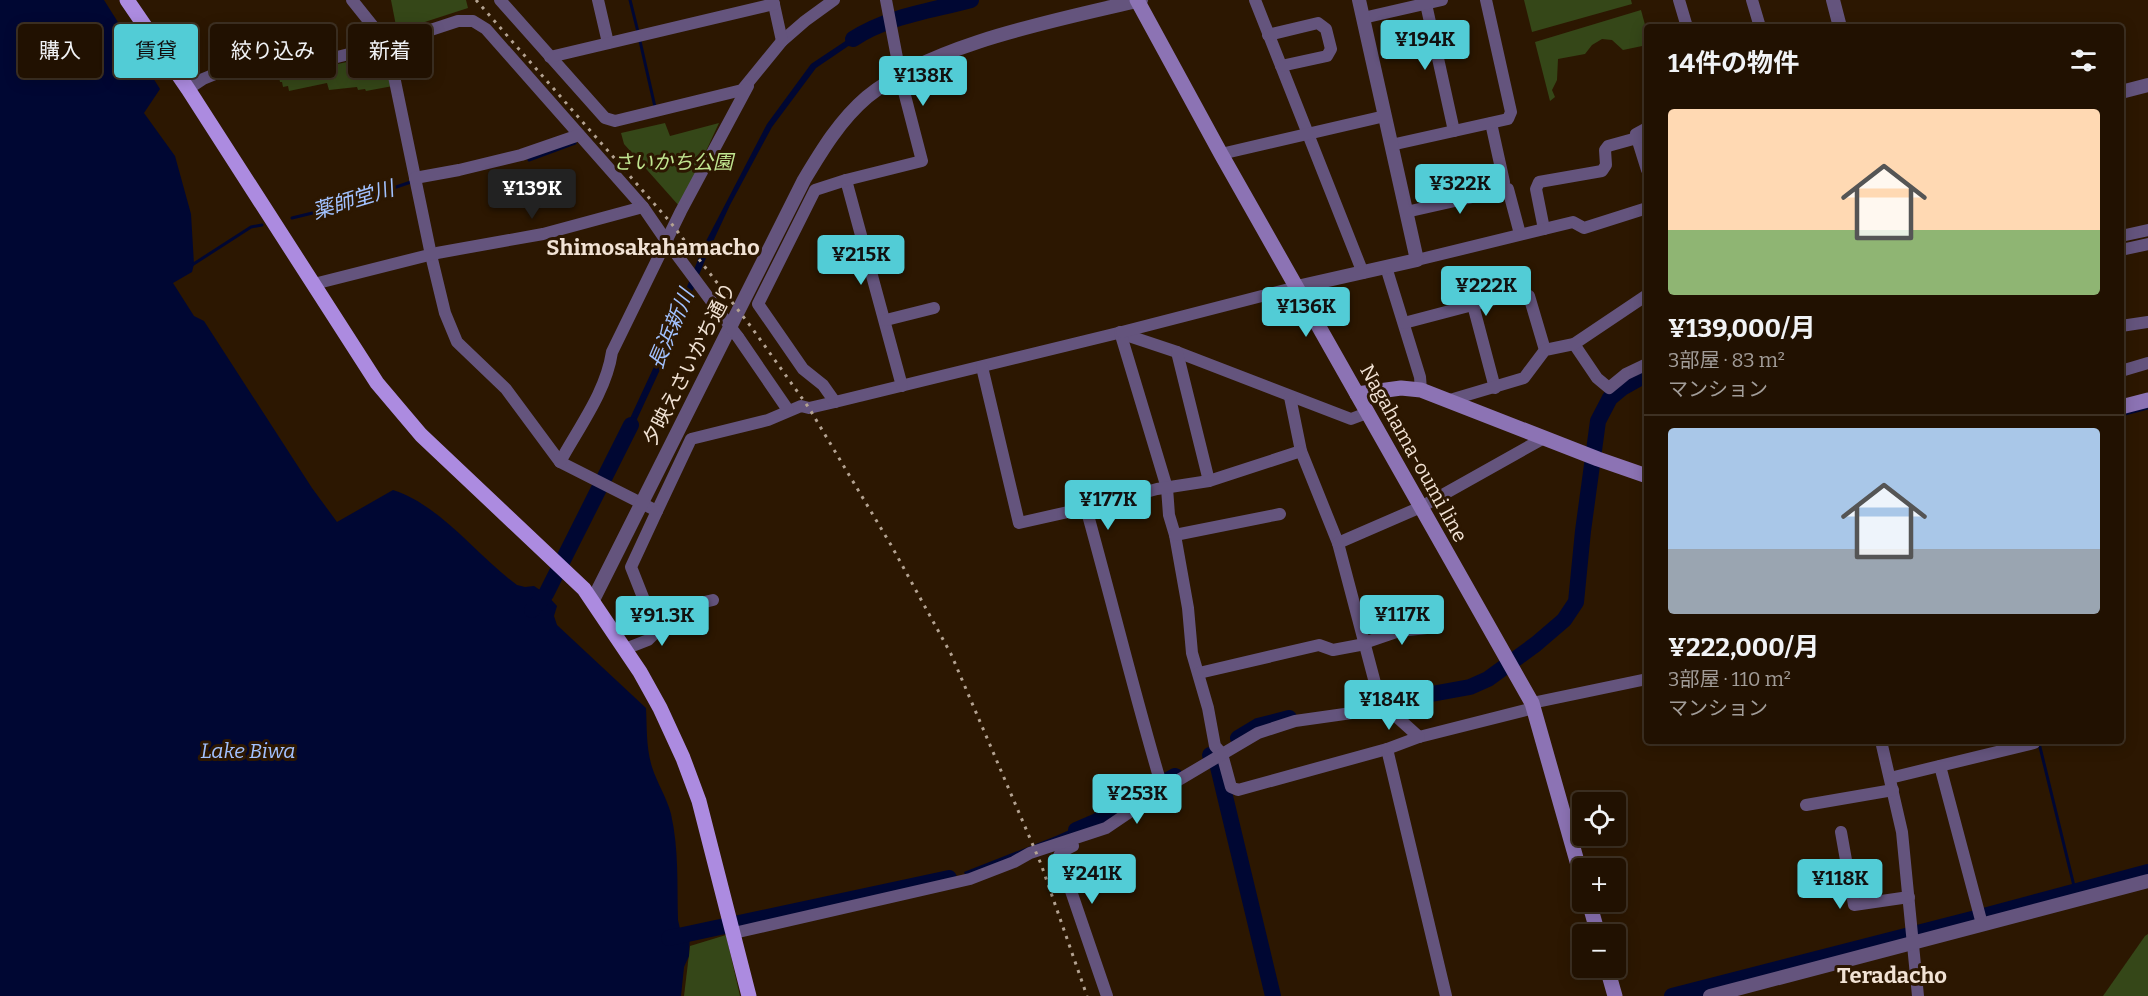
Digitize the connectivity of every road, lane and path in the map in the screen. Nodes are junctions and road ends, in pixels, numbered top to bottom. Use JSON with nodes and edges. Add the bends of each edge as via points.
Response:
{"nodes":[{"id":1,"x":127,"y":0,"type":"edge"},
{"id":2,"x":352,"y":0,"type":"edge"},
{"id":3,"x":500,"y":0,"type":"edge"},
{"id":4,"x":598,"y":0,"type":"edge"},
{"id":5,"x":885,"y":0,"type":"edge"},
{"id":6,"x":1139,"y":0,"type":"edge"},
{"id":7,"x":1255,"y":0,"type":"edge"},
{"id":8,"x":1359,"y":0,"type":"edge"},
{"id":9,"x":1442,"y":0,"type":"edge"},
{"id":10,"x":1486,"y":0,"type":"edge"},
{"id":11,"x":1679,"y":0,"type":"edge"},
{"id":12,"x":1752,"y":0,"type":"edge"},
{"id":13,"x":1833,"y":0,"type":"edge"},
{"id":14,"x":773,"y":2,"type":"edge"},
{"id":15,"x":829,"y":2,"type":"edge"},
{"id":16,"x":1426,"y":3,"type":"junction"},
{"id":17,"x":1363,"y":18,"type":"junction"},
{"id":18,"x":372,"y":24,"type":"edge"},
{"id":19,"x":1686,"y":24,"type":"edge"},
{"id":20,"x":1759,"y":24,"type":"edge"},
{"id":21,"x":1839,"y":24,"type":"edge"},
{"id":22,"x":432,"y":30,"type":"edge"},
{"id":23,"x":1268,"y":35,"type":"junction"},
{"id":24,"x":782,"y":41,"type":"junction"},
{"id":25,"x":608,"y":43,"type":"junction"},
{"id":26,"x":348,"y":54,"type":"edge"},
{"id":27,"x":550,"y":57,"type":"junction"},
{"id":28,"x":1281,"y":66,"type":"junction"},
{"id":29,"x":899,"y":67,"type":"junction"},
{"id":30,"x":394,"y":78,"type":"edge"},
{"id":31,"x":749,"y":83,"type":"junction"},
{"id":32,"x":2148,"y":85,"type":"edge"},
{"id":33,"x":188,"y":89,"type":"junction"},
{"id":34,"x":2124,"y":91,"type":"edge"},
{"id":35,"x":1385,"y":116,"type":"junction"},
{"id":36,"x":1491,"y":123,"type":"junction"},
{"id":37,"x":1644,"y":130,"type":"edge"},
{"id":38,"x":1454,"y":131,"type":"junction"},
{"id":39,"x":579,"y":135,"type":"junction"},
{"id":40,"x":1308,"y":135,"type":"junction"},
{"id":41,"x":1637,"y":138,"type":"junction"},
{"id":42,"x":1391,"y":145,"type":"junction"},
{"id":43,"x":1221,"y":154,"type":"junction"},
{"id":44,"x":1644,"y":160,"type":"edge"},
{"id":45,"x":415,"y":178,"type":"junction"},
{"id":46,"x":846,"y":180,"type":"junction"},
{"id":47,"x":1501,"y":190,"type":"junction"},
{"id":48,"x":643,"y":207,"type":"junction"},
{"id":49,"x":1644,"y":209,"type":"edge"},
{"id":50,"x":1407,"y":212,"type":"junction"},
{"id":51,"x":1544,"y":229,"type":"junction"},
{"id":52,"x":2148,"y":230,"type":"edge"},
{"id":53,"x":1520,"y":234,"type":"junction"},
{"id":54,"x":2124,"y":235,"type":"edge"},
{"id":55,"x":2148,"y":244,"type":"edge"},
{"id":56,"x":2124,"y":249,"type":"edge"},
{"id":57,"x":431,"y":255,"type":"junction"},
{"id":58,"x":1418,"y":260,"type":"junction"},
{"id":59,"x":1386,"y":267,"type":"junction"},
{"id":60,"x":1363,"y":273,"type":"junction"},
{"id":61,"x":314,"y":284,"type":"junction"},
{"id":62,"x":1297,"y":287,"type":"junction"},
{"id":63,"x":1644,"y":297,"type":"edge"},
{"id":64,"x":1473,"y":305,"type":"junction"},
{"id":65,"x":934,"y":308,"type":"dead end"},
{"id":66,"x":886,"y":320,"type":"junction"},
{"id":67,"x":1404,"y":323,"type":"junction"},
{"id":68,"x":2147,"y":324,"type":"edge"},
{"id":69,"x":2124,"y":326,"type":"edge"},
{"id":70,"x":1121,"y":332,"type":"junction"},
{"id":71,"x":1574,"y":344,"type":"junction"},
{"id":72,"x":1545,"y":350,"type":"junction"},
{"id":73,"x":1177,"y":352,"type":"junction"},
{"id":74,"x":2148,"y":363,"type":"edge"},
{"id":75,"x":1644,"y":365,"type":"edge"},
{"id":76,"x":982,"y":367,"type":"junction"},
{"id":77,"x":2124,"y":370,"type":"edge"},
{"id":78,"x":902,"y":386,"type":"junction"},
{"id":79,"x":1495,"y":387,"type":"junction"},
{"id":80,"x":1421,"y":390,"type":"junction"},
{"id":81,"x":1357,"y":394,"type":"junction"},
{"id":82,"x":1290,"y":397,"type":"junction"},
{"id":83,"x":1450,"y":400,"type":"junction"},
{"id":84,"x":2148,"y":400,"type":"edge"},
{"id":85,"x":835,"y":402,"type":"junction"},
{"id":86,"x":2124,"y":406,"type":"edge"},
{"id":87,"x":788,"y":411,"type":"junction"},
{"id":88,"x":1367,"y":413,"type":"junction"},
{"id":89,"x":1544,"y":438,"type":"junction"},
{"id":90,"x":1301,"y":451,"type":"junction"},
{"id":91,"x":562,"y":464,"type":"junction"},
{"id":92,"x":1644,"y":475,"type":"edge"},
{"id":93,"x":1209,"y":482,"type":"junction"},
{"id":94,"x":1167,"y":488,"type":"junction"},
{"id":95,"x":640,"y":503,"type":"junction"},
{"id":96,"x":1421,"y":507,"type":"junction"},
{"id":97,"x":1086,"y":508,"type":"junction"},
{"id":98,"x":657,"y":511,"type":"junction"},
{"id":99,"x":1280,"y":514,"type":"dead end"},
{"id":100,"x":1175,"y":535,"type":"junction"},
{"id":101,"x":1338,"y":543,"type":"junction"},
{"id":102,"x":588,"y":594,"type":"junction"},
{"id":103,"x":713,"y":600,"type":"dead end"},
{"id":104,"x":650,"y":615,"type":"junction"},
{"id":105,"x":1436,"y":627,"type":"dead end"},
{"id":106,"x":1365,"y":644,"type":"junction"},
{"id":107,"x":625,"y":649,"type":"junction"},
{"id":108,"x":1199,"y":673,"type":"junction"},
{"id":109,"x":1644,"y":680,"type":"edge"},
{"id":110,"x":1385,"y":704,"type":"junction"},
{"id":111,"x":1533,"y":705,"type":"junction"},
{"id":112,"x":1419,"y":737,"type":"junction"},
{"id":113,"x":1882,"y":744,"type":"edge"},
{"id":114,"x":2030,"y":744,"type":"edge"},
{"id":115,"x":1387,"y":749,"type":"junction"},
{"id":116,"x":1217,"y":754,"type":"junction"},
{"id":117,"x":1940,"y":766,"type":"junction"},
{"id":118,"x":1162,"y":784,"type":"junction"},
{"id":119,"x":1892,"y":784,"type":"junction"},
{"id":120,"x":1806,"y":805,"type":"dead end"},
{"id":121,"x":1106,"y":828,"type":"junction"},
{"id":122,"x":1841,"y":832,"type":"dead end"},
{"id":123,"x":1576,"y":858,"type":"edge"},
{"id":124,"x":2148,"y":881,"type":"edge"},
{"id":125,"x":1909,"y":897,"type":"junction"},
{"id":126,"x":1981,"y":919,"type":"junction"},
{"id":127,"x":732,"y":928,"type":"junction"},
{"id":128,"x":1912,"y":937,"type":"junction"},
{"id":129,"x":1610,"y":978,"type":"edge"},
{"id":130,"x":749,"y":996,"type":"edge"},
{"id":131,"x":1107,"y":996,"type":"edge"},
{"id":132,"x":1446,"y":996,"type":"edge"},
{"id":133,"x":1615,"y":996,"type":"edge"},
{"id":134,"x":1710,"y":996,"type":"edge"},
{"id":135,"x":1918,"y":996,"type":"edge"}],
"edges":[{"from":1,"to":33,"type":"main road"},
{"from":2,"to":18,"type":"street"},
{"from":3,"to":27,"type":"street"},
{"from":4,"to":25,"type":"street"},
{"from":5,"to":29,"type":"street"},
{"from":6,"to":29,"type":"street","name":"夕映えさいかち通り","via":[[1004,34]]},
{"from":6,"to":43,"type":"main road","name":"Nagahama-oumi line"},
{"from":7,"to":23,"type":"street"},
{"from":8,"to":17,"type":"street"},
{"from":9,"to":16,"type":"street"},
{"from":10,"to":36,"type":"street","via":[[1511,112],[1508,119]]},
{"from":11,"to":19,"type":"street"},
{"from":12,"to":20,"type":"street"},
{"from":13,"to":21,"type":"street"},
{"from":14,"to":24,"type":"street"},
{"from":14,"to":25,"type":"street"},
{"from":15,"to":24,"type":"street"},
{"from":16,"to":17,"type":"street"},
{"from":16,"to":38,"type":"street"},
{"from":17,"to":35,"type":"street"},
{"from":22,"to":39,"type":"street","via":[[458,21],[473,21],[486,29]]},
{"from":23,"to":28,"type":"street"},
{"from":23,"to":28,"type":"street","via":[[1318,24],[1326,29],[1331,50],[1327,56]]},
{"from":24,"to":31,"type":"street"},
{"from":25,"to":27,"type":"street"},
{"from":26,"to":33,"type":"street","via":[[287,68],[220,72]]},
{"from":27,"to":31,"type":"street","via":[[612,121],[737,92]]},
{"from":28,"to":40,"type":"street"},
{"from":29,"to":46,"type":"street","via":[[922,161]]},
{"from":29,"to":95,"type":"street","name":"夕映えさいかち通り","via":[[833,132],[804,180]]},
{"from":30,"to":45,"type":"street"},
{"from":31,"to":91,"type":"street","via":[[612,352],[609,371]]},
{"from":32,"to":34,"type":"street"},
{"from":33,"to":61,"type":"main road"},
{"from":35,"to":40,"type":"street"},
{"from":35,"to":42,"type":"street"},
{"from":36,"to":38,"type":"street"},
{"from":36,"to":47,"type":"street","via":[[1504,182]]},
{"from":37,"to":41,"type":"street","via":[[1636,134]]},
{"from":38,"to":42,"type":"street"},
{"from":39,"to":45,"type":"street","via":[[521,155]]},
{"from":39,"to":48,"type":"street"},
{"from":40,"to":43,"type":"street"},
{"from":40,"to":60,"type":"street"},
{"from":41,"to":44,"type":"street"},
{"from":41,"to":51,"type":"street","via":[[1608,146],[1602,171],[1539,182],[1536,189]]},
{"from":42,"to":50,"type":"street"},
{"from":43,"to":62,"type":"main road","name":"Nagahama-oumi line"},
{"from":45,"to":57,"type":"street"},
{"from":46,"to":66,"type":"street"},
{"from":46,"to":85,"type":"street","via":[[815,190],[758,304],[803,369],[823,385]]},
{"from":47,"to":50,"type":"street"},
{"from":47,"to":53,"type":"street","via":[[1508,189]]},
{"from":48,"to":57,"type":"street","via":[[543,234]]},
{"from":48,"to":87,"type":"street","bridge":true},
{"from":49,"to":51,"type":"street","via":[[1584,228],[1573,222]]},
{"from":50,"to":58,"type":"street"},
{"from":51,"to":53,"type":"street"},
{"from":52,"to":54,"type":"street"},
{"from":53,"to":58,"type":"street"},
{"from":55,"to":56,"type":"street"},
{"from":57,"to":61,"type":"street"},
{"from":57,"to":91,"type":"street","via":[[445,313],[457,342],[506,389]]},
{"from":58,"to":59,"type":"street"},
{"from":59,"to":60,"type":"street"},
{"from":59,"to":67,"type":"street"},
{"from":60,"to":62,"type":"street"},
{"from":61,"to":102,"type":"main road","via":[[377,383],[421,435]]},
{"from":62,"to":70,"type":"street"},
{"from":62,"to":81,"type":"main road","name":"Nagahama-oumi line"},
{"from":63,"to":71,"type":"street"},
{"from":64,"to":67,"type":"street"},
{"from":64,"to":72,"type":"street","via":[[1522,292],[1529,296]]},
{"from":64,"to":79,"type":"street"},
{"from":65,"to":66,"type":"street"},
{"from":66,"to":78,"type":"street"},
{"from":67,"to":80,"type":"street"},
{"from":68,"to":69,"type":"street"},
{"from":70,"to":73,"type":"street"},
{"from":70,"to":76,"type":"street"},
{"from":70,"to":94,"type":"street"},
{"from":71,"to":72,"type":"street"},
{"from":71,"to":75,"type":"street","via":[[1597,378],[1609,388]]},
{"from":72,"to":79,"type":"street","via":[[1524,378]]},
{"from":73,"to":82,"type":"street"},
{"from":73,"to":93,"type":"street"},
{"from":74,"to":77,"type":"street"},
{"from":76,"to":78,"type":"street"},
{"from":76,"to":97,"type":"street","via":[[1019,523]]},
{"from":78,"to":85,"type":"street"},
{"from":79,"to":83,"type":"street"},
{"from":80,"to":81,"type":"main road"},
{"from":80,"to":83,"type":"main road"},
{"from":81,"to":88,"type":"main road","name":"Nagahama-oumi line"},
{"from":82,"to":88,"type":"street","via":[[1351,419]]},
{"from":82,"to":90,"type":"street"},
{"from":83,"to":89,"type":"main road"},
{"from":84,"to":86,"type":"main road"},
{"from":85,"to":87,"type":"street"},
{"from":87,"to":98,"type":"street","via":[[768,420],[691,439]]},
{"from":88,"to":96,"type":"main road","name":"Nagahama-oumi line"},
{"from":89,"to":92,"type":"main road"},
{"from":89,"to":96,"type":"street"},
{"from":90,"to":93,"type":"street"},
{"from":90,"to":101,"type":"street"},
{"from":91,"to":95,"type":"street"},
{"from":93,"to":94,"type":"street"},
{"from":94,"to":97,"type":"street"},
{"from":94,"to":100,"type":"street"},
{"from":95,"to":98,"type":"street"},
{"from":95,"to":102,"type":"street","name":"夕映えさいかち通り"},
{"from":96,"to":101,"type":"street"},
{"from":96,"to":111,"type":"main road","name":"Nagahama-oumi line"},
{"from":97,"to":118,"type":"street"},
{"from":98,"to":104,"type":"street","via":[[631,567]]},
{"from":99,"to":100,"type":"street"},
{"from":100,"to":108,"type":"street","via":[[1191,646]]},
{"from":101,"to":106,"type":"street"},
{"from":102,"to":107,"type":"main road"},
{"from":103,"to":104,"type":"street"},
{"from":104,"to":107,"type":"street","via":[[653,635]]},
{"from":105,"to":106,"type":"street","via":[[1399,631]]},
{"from":106,"to":108,"type":"street","via":[[1333,650],[1319,645]]},
{"from":106,"to":110,"type":"street"},
{"from":107,"to":127,"type":"main road","via":[[660,708],[683,758],[699,801]]},
{"from":108,"to":116,"type":"street"},
{"from":109,"to":111,"type":"street"},
{"from":110,"to":112,"type":"street"},
{"from":110,"to":116,"type":"street","via":[[1258,733]]},
{"from":111,"to":112,"type":"street"},
{"from":111,"to":123,"type":"main road","name":"Nagahama-oumi line"},
{"from":112,"to":115,"type":"street"},
{"from":113,"to":119,"type":"street"},
{"from":114,"to":117,"type":"street"},
{"from":115,"to":116,"type":"street","via":[[1238,790],[1231,787]]},
{"from":115,"to":132,"type":"street"},
{"from":116,"to":118,"type":"street"},
{"from":117,"to":119,"type":"street"},
{"from":117,"to":126,"type":"street"},
{"from":118,"to":121,"type":"street"},
{"from":119,"to":120,"type":"street"},
{"from":119,"to":125,"type":"street"},
{"from":121,"to":127,"type":"street","via":[[949,885]]},
{"from":121,"to":131,"type":"street","via":[[1059,856]]},
{"from":122,"to":125,"type":"street","via":[[1854,905]]},
{"from":124,"to":126,"type":"street"},
{"from":125,"to":128,"type":"street"},
{"from":126,"to":128,"type":"street"},
{"from":127,"to":130,"type":"main road"},
{"from":128,"to":134,"type":"street"},
{"from":128,"to":135,"type":"street"},
{"from":129,"to":133,"type":"main road"}]}
